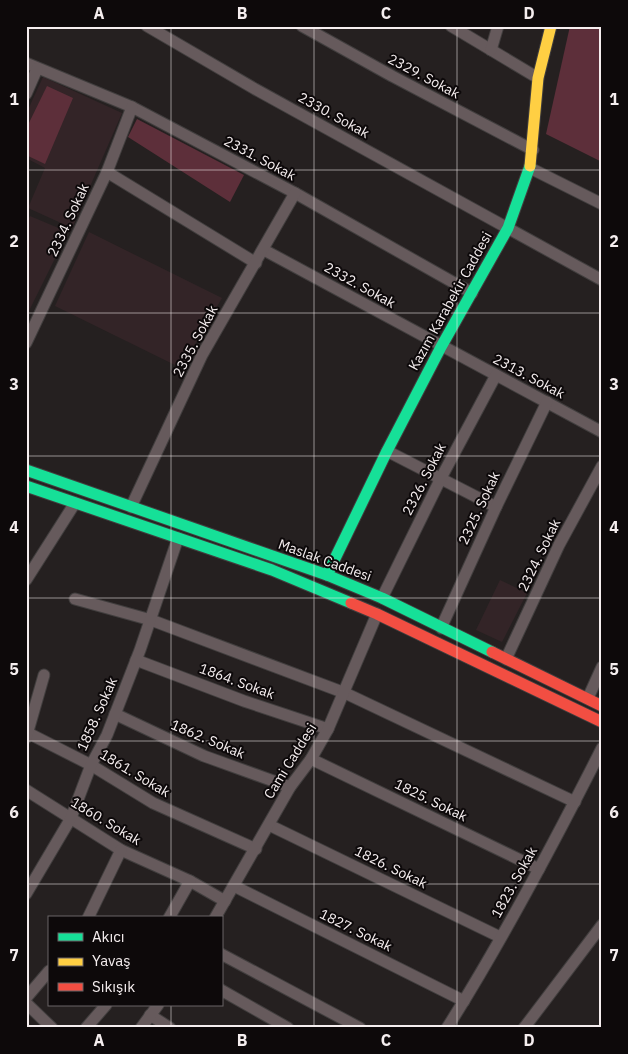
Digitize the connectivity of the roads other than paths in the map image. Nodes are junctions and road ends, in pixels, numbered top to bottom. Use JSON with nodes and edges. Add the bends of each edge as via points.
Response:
{"nodes":[{"id":1,"x":147,"y":26,"type":"edge"},
{"id":2,"x":302,"y":26,"type":"edge"},
{"id":3,"x":451,"y":26,"type":"edge"},
{"id":4,"x":498,"y":26,"type":"edge"},
{"id":5,"x":551,"y":26,"type":"edge"},
{"id":6,"x":491,"y":50,"type":"junction"},
{"id":7,"x":26,"y":63,"type":"edge"},
{"id":8,"x":37,"y":69,"type":"junction"},
{"id":9,"x":538,"y":78,"type":"junction"},
{"id":10,"x":26,"y":94,"type":"edge"},
{"id":11,"x":132,"y":107,"type":"junction"},
{"id":12,"x":533,"y":150,"type":"junction"},
{"id":13,"x":530,"y":168,"type":"junction"},
{"id":14,"x":107,"y":172,"type":"junction"},
{"id":15,"x":296,"y":194,"type":"junction"},
{"id":16,"x":602,"y":204,"type":"edge"},
{"id":17,"x":508,"y":228,"type":"junction"},
{"id":18,"x":264,"y":250,"type":"junction"},
{"id":19,"x":256,"y":263,"type":"junction"},
{"id":20,"x":602,"y":280,"type":"edge"},
{"id":21,"x":472,"y":293,"type":"junction"},
{"id":22,"x":26,"y":343,"type":"edge"},
{"id":23,"x":441,"y":346,"type":"junction"},
{"id":24,"x":496,"y":375,"type":"junction"},
{"id":25,"x":547,"y":402,"type":"junction"},
{"id":26,"x":602,"y":432,"type":"edge"},
{"id":27,"x":387,"y":451,"type":"junction"},
{"id":28,"x":602,"y":466,"type":"edge"},
{"id":29,"x":26,"y":470,"type":"edge"},
{"id":30,"x":441,"y":478,"type":"junction"},
{"id":31,"x":26,"y":486,"type":"edge"},
{"id":32,"x":75,"y":503,"type":"junction"},
{"id":33,"x":496,"y":506,"type":"junction"},
{"id":34,"x":131,"y":507,"type":"junction"},
{"id":35,"x":178,"y":538,"type":"junction"},
{"id":36,"x":328,"y":575,"type":"junction"},
{"id":37,"x":26,"y":580,"type":"edge"},
{"id":38,"x":382,"y":598,"type":"junction"},
{"id":39,"x":75,"y":599,"type":"dead end"},
{"id":40,"x":377,"y":614,"type":"junction"},
{"id":41,"x":151,"y":620,"type":"junction"},
{"id":42,"x":441,"y":628,"type":"junction"},
{"id":43,"x":506,"y":659,"type":"junction"},
{"id":44,"x":136,"y":660,"type":"junction"},
{"id":45,"x":602,"y":667,"type":"edge"},
{"id":46,"x":44,"y":675,"type":"dead end"},
{"id":47,"x":344,"y":693,"type":"junction"},
{"id":48,"x":588,"y":698,"type":"junction"},
{"id":49,"x":602,"y":706,"type":"edge"},
{"id":50,"x":115,"y":714,"type":"junction"},
{"id":51,"x":602,"y":722,"type":"edge"},
{"id":52,"x":328,"y":729,"type":"junction"},
{"id":53,"x":27,"y":735,"type":"edge"},
{"id":54,"x":602,"y":748,"type":"edge"},
{"id":55,"x":311,"y":759,"type":"junction"},
{"id":56,"x":91,"y":765,"type":"junction"},
{"id":57,"x":290,"y":787,"type":"junction"},
{"id":58,"x":26,"y":790,"type":"edge"},
{"id":59,"x":575,"y":802,"type":"junction"},
{"id":60,"x":71,"y":818,"type":"junction"},
{"id":61,"x":269,"y":825,"type":"junction"},
{"id":62,"x":256,"y":848,"type":"junction"},
{"id":63,"x":122,"y":850,"type":"junction"},
{"id":64,"x":538,"y":869,"type":"junction"},
{"id":65,"x":190,"y":881,"type":"junction"},
{"id":66,"x":234,"y":886,"type":"junction"},
{"id":67,"x":26,"y":894,"type":"edge"},
{"id":68,"x":225,"y":901,"type":"junction"},
{"id":69,"x":89,"y":916,"type":"edge"},
{"id":70,"x":170,"y":916,"type":"edge"},
{"id":71,"x":216,"y":916,"type":"edge"},
{"id":72,"x":601,"y":929,"type":"edge"},
{"id":73,"x":500,"y":937,"type":"junction"},
{"id":74,"x":222,"y":955,"type":"edge"},
{"id":75,"x":48,"y":972,"type":"edge"},
{"id":76,"x":222,"y":991,"type":"edge"},
{"id":77,"x":26,"y":998,"type":"edge"},
{"id":78,"x":464,"y":1001,"type":"junction"},
{"id":79,"x":26,"y":1003,"type":"edge"},
{"id":80,"x":105,"y":1006,"type":"edge"},
{"id":81,"x":157,"y":1006,"type":"edge"},
{"id":82,"x":150,"y":1016,"type":"junction"},
{"id":83,"x":52,"y":1028,"type":"edge"},
{"id":84,"x":86,"y":1028,"type":"edge"},
{"id":85,"x":141,"y":1028,"type":"edge"},
{"id":86,"x":170,"y":1028,"type":"edge"},
{"id":87,"x":288,"y":1028,"type":"edge"},
{"id":88,"x":360,"y":1028,"type":"edge"},
{"id":89,"x":447,"y":1028,"type":"edge"},
{"id":90,"x":524,"y":1028,"type":"edge"}],
"edges":[{"from":1,"to":17,"type":"street","name":"2330. Sokak"},
{"from":2,"to":12,"type":"street","name":"2329. Sokak"},
{"from":3,"to":6,"type":"street"},
{"from":4,"to":6,"type":"street"},
{"from":5,"to":9,"type":"main road","name":"Kazım Karabekir Caddesi"},
{"from":6,"to":9,"type":"street"},
{"from":7,"to":8,"type":"street","name":"2331. Sokak"},
{"from":8,"to":10,"type":"street"},
{"from":8,"to":11,"type":"street","name":"2331. Sokak"},
{"from":9,"to":12,"type":"main road","name":"Kazım Karabekir Caddesi"},
{"from":11,"to":14,"type":"street","name":"2334. Sokak"},
{"from":11,"to":15,"type":"street","name":"2331. Sokak"},
{"from":12,"to":13,"type":"main road","name":"Kazım Karabekir Caddesi"},
{"from":13,"to":16,"type":"street"},
{"from":13,"to":17,"type":"main road","name":"Kazım Karabekir Caddesi"},
{"from":14,"to":19,"type":"street"},
{"from":14,"to":22,"type":"street","name":"2334. Sokak"},
{"from":15,"to":18,"type":"street","name":"2335. Sokak"},
{"from":15,"to":21,"type":"street","name":"2331. Sokak"},
{"from":17,"to":20,"type":"street","name":"2330. Sokak"},
{"from":17,"to":21,"type":"main road","name":"Kazım Karabekir Caddesi"},
{"from":18,"to":19,"type":"street","name":"2335. Sokak"},
{"from":18,"to":23,"type":"street","name":"2332. Sokak"},
{"from":19,"to":34,"type":"street","name":"2335. Sokak","via":[[202,355]]},
{"from":21,"to":23,"type":"main road","name":"Kazım Karabekir Caddesi"},
{"from":23,"to":24,"type":"street","name":"2313. Sokak"},
{"from":23,"to":27,"type":"main road","name":"Kazım Karabekir Caddesi"},
{"from":24,"to":25,"type":"street","name":"2313. Sokak"},
{"from":24,"to":30,"type":"street","name":"2326. Sokak"},
{"from":25,"to":26,"type":"street","name":"2313. Sokak"},
{"from":25,"to":33,"type":"street","name":"2325. Sokak"},
{"from":27,"to":30,"type":"street"},
{"from":27,"to":36,"type":"main road","name":"Kazım Karabekir Caddesi"},
{"from":28,"to":43,"type":"street","name":"2324. Sokak","via":[[559,545]]},
{"from":29,"to":34,"type":"main road","name":"Maslak Caddesi"},
{"from":30,"to":33,"type":"street"},
{"from":30,"to":38,"type":"street","name":"2326. Sokak"},
{"from":31,"to":32,"type":"main road","name":"Maslak Caddesi"},
{"from":32,"to":35,"type":"main road","name":"Maslak Caddesi"},
{"from":32,"to":37,"type":"street"},
{"from":33,"to":42,"type":"street","name":"2325. Sokak"},
{"from":34,"to":36,"type":"main road","name":"Maslak Caddesi"},
{"from":35,"to":40,"type":"main road","name":"Maslak Caddesi","via":[[272,570]]},
{"from":35,"to":41,"type":"street","name":"1858. Sokak"},
{"from":36,"to":38,"type":"main road","name":"Maslak Caddesi"},
{"from":38,"to":42,"type":"main road","name":"Maslak Caddesi"},
{"from":39,"to":41,"type":"street"},
{"from":40,"to":47,"type":"street","name":"Cami Caddesi"},
{"from":40,"to":51,"type":"main road","name":"Maslak Caddesi"},
{"from":41,"to":44,"type":"street","name":"1858. Sokak"},
{"from":41,"to":47,"type":"street"},
{"from":42,"to":43,"type":"main road","name":"Maslak Caddesi"},
{"from":43,"to":48,"type":"main road","name":"Maslak Caddesi"},
{"from":44,"to":50,"type":"street","name":"1858. Sokak"},
{"from":44,"to":52,"type":"street","name":"1864. Sokak"},
{"from":45,"to":48,"type":"street"},
{"from":46,"to":53,"type":"street"},
{"from":47,"to":52,"type":"street","name":"Cami Caddesi"},
{"from":47,"to":59,"type":"street"},
{"from":48,"to":49,"type":"main road","name":"Maslak Caddesi"},
{"from":50,"to":56,"type":"street","name":"1858. Sokak"},
{"from":50,"to":57,"type":"street","name":"1862. Sokak","via":[[204,756]]},
{"from":52,"to":55,"type":"street","name":"Cami Caddesi"},
{"from":53,"to":56,"type":"street","name":"1861. Sokak"},
{"from":54,"to":59,"type":"street","name":"1823. Sokak"},
{"from":55,"to":57,"type":"street","name":"Cami Caddesi"},
{"from":55,"to":64,"type":"street","name":"1825. Sokak"},
{"from":56,"to":60,"type":"street","name":"1858. Sokak"},
{"from":56,"to":62,"type":"street","name":"1861. Sokak","via":[[152,804]]},
{"from":57,"to":61,"type":"street","name":"Cami Caddesi"},
{"from":58,"to":60,"type":"street","name":"1860. Sokak"},
{"from":59,"to":64,"type":"street","name":"1823. Sokak"},
{"from":60,"to":63,"type":"street","name":"1860. Sokak"},
{"from":60,"to":67,"type":"street","name":"1858. Sokak"},
{"from":61,"to":62,"type":"street","name":"Cami Caddesi"},
{"from":61,"to":73,"type":"street","name":"1826. Sokak"},
{"from":62,"to":66,"type":"street","name":"Cami Caddesi"},
{"from":63,"to":65,"type":"street","name":"1860. Sokak"},
{"from":63,"to":69,"type":"street"},
{"from":64,"to":73,"type":"street","name":"1823. Sokak"},
{"from":65,"to":68,"type":"street","name":"1860. Sokak"},
{"from":65,"to":70,"type":"street"},
{"from":66,"to":68,"type":"street","name":"Cami Caddesi"},
{"from":66,"to":78,"type":"street","name":"1827. Sokak"},
{"from":68,"to":71,"type":"street","name":"Cami Caddesi"},
{"from":72,"to":90,"type":"street"},
{"from":73,"to":78,"type":"street","name":"1823. Sokak"},
{"from":74,"to":88,"type":"street"},
{"from":75,"to":77,"type":"street"},
{"from":76,"to":87,"type":"street"},
{"from":78,"to":89,"type":"street","name":"1823. Sokak"},
{"from":79,"to":83,"type":"street"},
{"from":80,"to":84,"type":"street"},
{"from":81,"to":82,"type":"street"},
{"from":82,"to":85,"type":"street"},
{"from":82,"to":86,"type":"street"}]}
